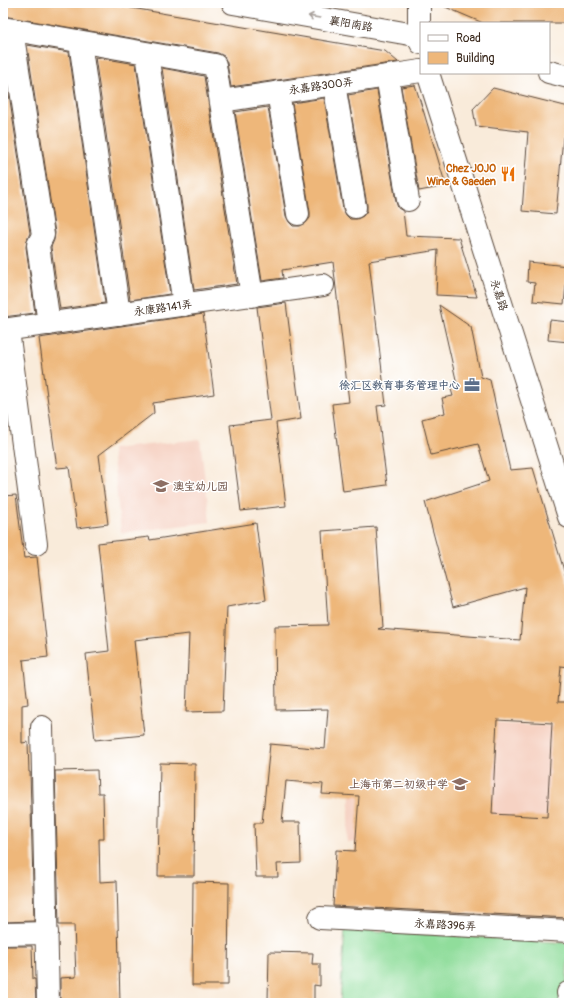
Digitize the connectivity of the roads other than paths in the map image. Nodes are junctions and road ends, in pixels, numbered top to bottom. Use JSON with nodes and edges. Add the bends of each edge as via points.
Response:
{"nodes":[{"id":1,"x":234,"y":3,"type":"edge"},
{"id":2,"x":419,"y":3,"type":"edge"},
{"id":3,"x":8,"y":29,"type":"edge"},
{"id":4,"x":420,"y":38,"type":"edge"},
{"id":5,"x":80,"y":42,"type":"junction"},
{"id":6,"x":147,"y":54,"type":"junction"},
{"id":7,"x":420,"y":71,"type":"edge"},
{"id":8,"x":550,"y":72,"type":"edge"},
{"id":9,"x":428,"y":74,"type":"edge"},
{"id":10,"x":387,"y":76,"type":"junction"},
{"id":11,"x":569,"y":77,"type":"edge"},
{"id":12,"x":334,"y":84,"type":"junction"},
{"id":13,"x":278,"y":92,"type":"junction"},
{"id":14,"x":221,"y":101,"type":"junction"},
{"id":15,"x":408,"y":200,"type":"dead end"},
{"id":16,"x":355,"y":207,"type":"dead end"},
{"id":17,"x":298,"y":214,"type":"dead end"},
{"id":18,"x":323,"y":285,"type":"dead end"},
{"id":19,"x":252,"y":296,"type":"junction"},
{"id":20,"x":184,"y":305,"type":"junction"},
{"id":21,"x":119,"y":314,"type":"junction"},
{"id":22,"x":49,"y":324,"type":"junction"},
{"id":23,"x":5,"y":330,"type":"edge"},
{"id":24,"x":569,"y":517,"type":"edge"},
{"id":25,"x":36,"y":544,"type":"dead end"},
{"id":26,"x":42,"y":727,"type":"dead end"},
{"id":27,"x":320,"y":918,"type":"dead end"},
{"id":28,"x":569,"y":931,"type":"edge"},
{"id":29,"x":47,"y":932,"type":"junction"},
{"id":30,"x":3,"y":934,"type":"edge"},
{"id":31,"x":48,"y":1003,"type":"edge"}],
"edges":[{"from":4,"to":1,"type":"street","name":"襄阳南路","one_way":true},
{"from":2,"to":4,"type":"street"},
{"from":3,"to":5,"type":"street"},
{"from":3,"to":22,"type":"street","via":[[43,236],[38,245]]},
{"from":5,"to":6,"type":"street"},
{"from":5,"to":21,"type":"street"},
{"from":6,"to":14,"type":"street","via":[[215,65]]},
{"from":6,"to":20,"type":"street"},
{"from":7,"to":10,"type":"street","name":"永嘉路300弄"},
{"from":8,"to":11,"type":"street"},
{"from":9,"to":24,"type":"street","name":"永嘉路"},
{"from":10,"to":12,"type":"street","name":"永嘉路300弄"},
{"from":10,"to":15,"type":"street"},
{"from":12,"to":13,"type":"street","name":"永嘉路300弄"},
{"from":12,"to":16,"type":"street"},
{"from":13,"to":14,"type":"street","name":"永嘉路300弄"},
{"from":13,"to":17,"type":"street"},
{"from":14,"to":19,"type":"street"},
{"from":18,"to":19,"type":"street","name":"永康路141弄"},
{"from":19,"to":20,"type":"street","name":"永康路141弄"},
{"from":20,"to":21,"type":"street","name":"永康路141弄"},
{"from":21,"to":22,"type":"street","name":"永康路141弄"},
{"from":22,"to":23,"type":"street","name":"永康路141弄"},
{"from":23,"to":25,"type":"street"},
{"from":26,"to":29,"type":"street"},
{"from":27,"to":28,"type":"street","name":"永嘉路396弄"},
{"from":29,"to":30,"type":"street"},
{"from":29,"to":31,"type":"street"}]}
